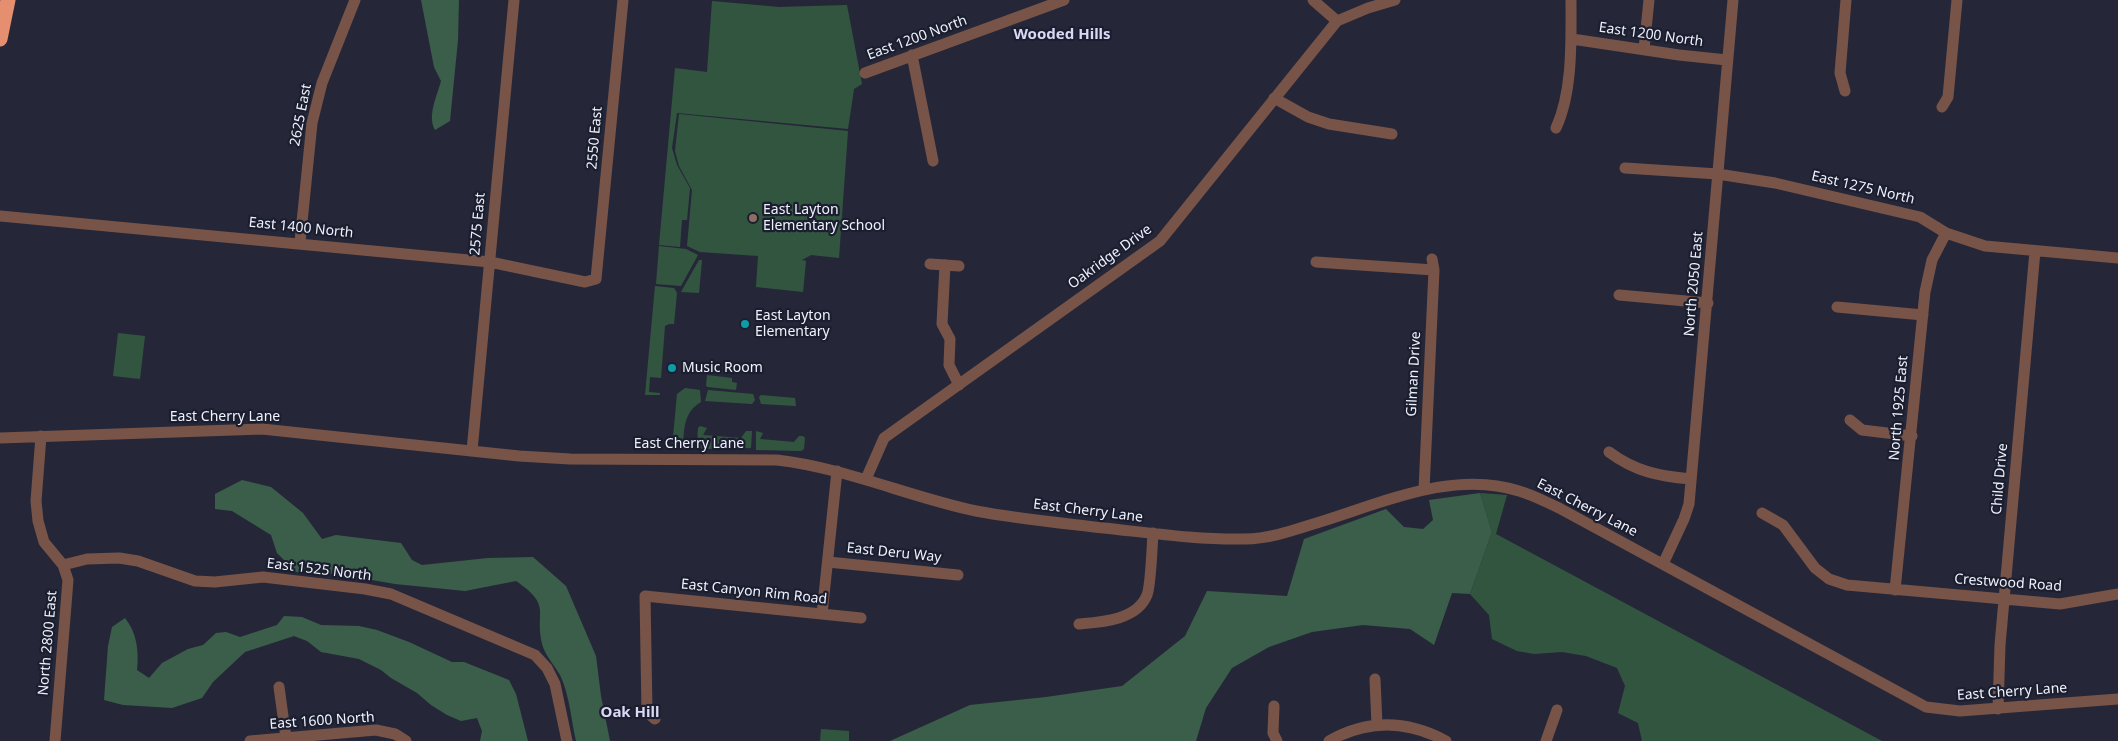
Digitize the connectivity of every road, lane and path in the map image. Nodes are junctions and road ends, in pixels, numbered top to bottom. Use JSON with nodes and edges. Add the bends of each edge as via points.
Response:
{"nodes":[{"id":1,"x":8,"y":0,"type":"edge"},
{"id":2,"x":355,"y":0,"type":"edge"},
{"id":3,"x":514,"y":0,"type":"edge"},
{"id":4,"x":623,"y":0,"type":"edge"},
{"id":5,"x":1064,"y":0,"type":"edge"},
{"id":6,"x":1313,"y":0,"type":"edge"},
{"id":7,"x":1395,"y":0,"type":"edge"},
{"id":8,"x":1571,"y":0,"type":"edge"},
{"id":9,"x":1649,"y":0,"type":"edge"},
{"id":10,"x":1734,"y":0,"type":"edge"},
{"id":11,"x":1846,"y":0,"type":"edge"},
{"id":12,"x":1957,"y":0,"type":"edge"},
{"id":13,"x":1337,"y":21,"type":"junction"},
{"id":14,"x":0,"y":39,"type":"edge"},
{"id":15,"x":1572,"y":39,"type":"junction"},
{"id":16,"x":1644,"y":48,"type":"junction"},
{"id":17,"x":912,"y":55,"type":"junction"},
{"id":18,"x":1727,"y":60,"type":"junction"},
{"id":19,"x":865,"y":73,"type":"dead end"},
{"id":20,"x":1845,"y":91,"type":"dead end"},
{"id":21,"x":1274,"y":98,"type":"junction"},
{"id":22,"x":1942,"y":108,"type":"dead end"},
{"id":23,"x":1556,"y":128,"type":"dead end"},
{"id":24,"x":1392,"y":134,"type":"dead end"},
{"id":25,"x":933,"y":161,"type":"dead end"},
{"id":26,"x":1625,"y":168,"type":"dead end"},
{"id":27,"x":1718,"y":174,"type":"junction"},
{"id":28,"x":0,"y":216,"type":"edge"},
{"id":29,"x":1946,"y":233,"type":"junction"},
{"id":30,"x":300,"y":242,"type":"junction"},
{"id":31,"x":2035,"y":251,"type":"junction"},
{"id":32,"x":2118,"y":258,"type":"edge"},
{"id":33,"x":490,"y":262,"type":"junction"},
{"id":34,"x":1316,"y":262,"type":"dead end"},
{"id":35,"x":930,"y":264,"type":"dead end"},
{"id":36,"x":945,"y":265,"type":"junction"},
{"id":37,"x":959,"y":266,"type":"dead end"},
{"id":38,"x":596,"y":279,"type":"joint"},
{"id":39,"x":1619,"y":295,"type":"dead end"},
{"id":40,"x":1708,"y":303,"type":"junction"},
{"id":41,"x":1838,"y":307,"type":"dead end"},
{"id":42,"x":1923,"y":315,"type":"junction"},
{"id":43,"x":958,"y":385,"type":"junction"},
{"id":44,"x":1850,"y":420,"type":"dead end"},
{"id":45,"x":41,"y":436,"type":"junction"},
{"id":46,"x":1912,"y":436,"type":"junction"},
{"id":47,"x":0,"y":438,"type":"edge"},
{"id":48,"x":472,"y":451,"type":"junction"},
{"id":49,"x":1609,"y":452,"type":"dead end"},
{"id":50,"x":837,"y":471,"type":"junction"},
{"id":51,"x":866,"y":479,"type":"junction"},
{"id":52,"x":1692,"y":479,"type":"junction"},
{"id":53,"x":1424,"y":490,"type":"junction"},
{"id":54,"x":1762,"y":513,"type":"dead end"},
{"id":55,"x":1153,"y":533,"type":"junction"},
{"id":56,"x":828,"y":562,"type":"junction"},
{"id":57,"x":1663,"y":564,"type":"junction"},
{"id":58,"x":63,"y":565,"type":"junction"},
{"id":59,"x":958,"y":575,"type":"dead end"},
{"id":60,"x":1895,"y":590,"type":"junction"},
{"id":61,"x":2118,"y":594,"type":"edge"},
{"id":62,"x":2004,"y":599,"type":"junction"},
{"id":63,"x":822,"y":614,"type":"junction"},
{"id":64,"x":861,"y":618,"type":"dead end"},
{"id":65,"x":1080,"y":624,"type":"dead end"},
{"id":66,"x":1375,"y":679,"type":"dead end"},
{"id":67,"x":279,"y":687,"type":"dead end"},
{"id":68,"x":2118,"y":699,"type":"edge"},
{"id":69,"x":1274,"y":706,"type":"dead end"},
{"id":70,"x":1557,"y":710,"type":"dead end"},
{"id":71,"x":1998,"y":710,"type":"junction"},
{"id":72,"x":655,"y":719,"type":"dead end"},
{"id":73,"x":1377,"y":725,"type":"junction"},
{"id":74,"x":286,"y":738,"type":"junction"},
{"id":75,"x":55,"y":741,"type":"edge"},
{"id":76,"x":250,"y":741,"type":"edge"},
{"id":77,"x":406,"y":741,"type":"edge"},
{"id":78,"x":568,"y":741,"type":"edge"},
{"id":79,"x":1277,"y":741,"type":"edge"},
{"id":80,"x":1329,"y":741,"type":"edge"},
{"id":81,"x":1446,"y":741,"type":"edge"},
{"id":82,"x":1546,"y":741,"type":"edge"}],
"edges":[{"from":1,"to":14,"type":"highway"},
{"from":2,"to":30,"type":"street","name":"2625 East","via":[[322,83],[312,123]]},
{"from":3,"to":33,"type":"street","name":"2575 East"},
{"from":4,"to":38,"type":"street","name":"2550 East"},
{"from":5,"to":17,"type":"street","name":"East 1200 North"},
{"from":6,"to":13,"type":"street"},
{"from":7,"to":13,"type":"street","name":"Oakridge Drive"},
{"from":8,"to":15,"type":"street"},
{"from":9,"to":16,"type":"street"},
{"from":10,"to":18,"type":"street","name":"North 2050 East"},
{"from":11,"to":20,"type":"street","via":[[1840,73]]},
{"from":12,"to":22,"type":"street","via":[[1948,97]]},
{"from":13,"to":21,"type":"street","name":"Oakridge Drive"},
{"from":15,"to":16,"type":"street","name":"East 1200 North"},
{"from":15,"to":23,"type":"street","via":[[1564,111]]},
{"from":16,"to":18,"type":"street","name":"East 1200 North"},
{"from":17,"to":19,"type":"street","name":"East 1200 North"},
{"from":17,"to":25,"type":"street"},
{"from":18,"to":27,"type":"street","name":"North 2050 East"},
{"from":21,"to":24,"type":"street","via":[[1329,124]]},
{"from":21,"to":43,"type":"street","name":"Oakridge Drive","via":[[1160,242]]},
{"from":26,"to":27,"type":"street","name":"East 1275 North"},
{"from":27,"to":29,"type":"street","name":"East 1275 North","via":[[1775,183],[1920,217]]},
{"from":27,"to":40,"type":"street","name":"North 2050 East"},
{"from":28,"to":30,"type":"street","name":"East 1400 North"},
{"from":29,"to":31,"type":"street","name":"East 1275 North","via":[[1985,246]]},
{"from":29,"to":42,"type":"street","name":"North 1925 East","via":[[1932,260]]},
{"from":30,"to":33,"type":"street","name":"East 1400 North"},
{"from":31,"to":32,"type":"street","name":"East 1275 North"},
{"from":31,"to":62,"type":"street","name":"Child Drive"},
{"from":33,"to":38,"type":"street","name":"East 1400 North","via":[[585,282]]},
{"from":33,"to":48,"type":"street","name":"2575 East"},
{"from":34,"to":53,"type":"street","name":"Gilman Drive","via":[[1433,265]]},
{"from":35,"to":36,"type":"street"},
{"from":36,"to":37,"type":"street"},
{"from":36,"to":43,"type":"street","via":[[942,324],[950,339],[949,364]]},
{"from":39,"to":40,"type":"street"},
{"from":40,"to":52,"type":"street","name":"North 2050 East"},
{"from":41,"to":42,"type":"street"},
{"from":42,"to":46,"type":"street","name":"North 1925 East"},
{"from":43,"to":51,"type":"street","name":"Oakridge Drive","via":[[884,438]]},
{"from":44,"to":46,"type":"street","via":[[1862,430]]},
{"from":45,"to":47,"type":"street","name":"East Cherry Lane"},
{"from":45,"to":48,"type":"street","name":"East Cherry Lane","via":[[262,429]]},
{"from":45,"to":58,"type":"street","name":"North 2800 East","via":[[36,501],[38,521],[44,542]]},
{"from":46,"to":60,"type":"street","name":"North 1925 East"},
{"from":48,"to":50,"type":"street","name":"East Cherry Lane","via":[[570,459],[777,460]]},
{"from":49,"to":52,"type":"street","via":[[1625,464],[1643,471]]},
{"from":50,"to":51,"type":"street","name":"East Cherry Lane"},
{"from":50,"to":56,"type":"street"},
{"from":51,"to":55,"type":"street","name":"East Cherry Lane","via":[[976,511]]},
{"from":52,"to":57,"type":"street","name":"North 2050 East","via":[[1684,519]]},
{"from":53,"to":55,"type":"street","name":"East Cherry Lane","via":[[1281,534],[1217,540]]},
{"from":53,"to":57,"type":"street","name":"East Cherry Lane","via":[[1474,485],[1518,490],[1559,508]]},
{"from":54,"to":60,"type":"street","name":"Crestwood Road","via":[[1783,525],[1815,568],[1829,579],[1847,586]]},
{"from":55,"to":65,"type":"street","via":[[1147,595],[1134,611],[1111,621]]},
{"from":56,"to":59,"type":"street","name":"East Deru Way"},
{"from":56,"to":63,"type":"street"},
{"from":57,"to":71,"type":"street","name":"East Cherry Lane","via":[[1926,707],[1960,711]]},
{"from":58,"to":75,"type":"street","name":"North 2800 East","via":[[68,580]]},
{"from":58,"to":78,"type":"street","name":"East 1525 North","via":[[87,559],[119,558],[138,561],[195,581],[263,578],[391,594],[534,655],[547,668],[555,684]]},
{"from":60,"to":62,"type":"street","name":"Crestwood Road"},
{"from":61,"to":62,"type":"street","name":"Crestwood Road","via":[[2060,604]]},
{"from":62,"to":71,"type":"street","name":"Child Drive"},
{"from":63,"to":64,"type":"street","name":"East Canyon Rim Road"},
{"from":63,"to":72,"type":"street","name":"East Canyon Rim Road","via":[[645,596],[647,712]]},
{"from":66,"to":73,"type":"street"},
{"from":67,"to":74,"type":"street"},
{"from":68,"to":71,"type":"street","name":"East Cherry Lane"},
{"from":69,"to":79,"type":"street","via":[[1273,733]]},
{"from":70,"to":82,"type":"street"},
{"from":73,"to":80,"type":"street","via":[[1344,733]]},
{"from":73,"to":81,"type":"street","via":[[1404,725]]},
{"from":74,"to":76,"type":"street","name":"East 1600 North"},
{"from":74,"to":77,"type":"street","name":"East 1600 North","via":[[376,730],[395,734]]}]}
